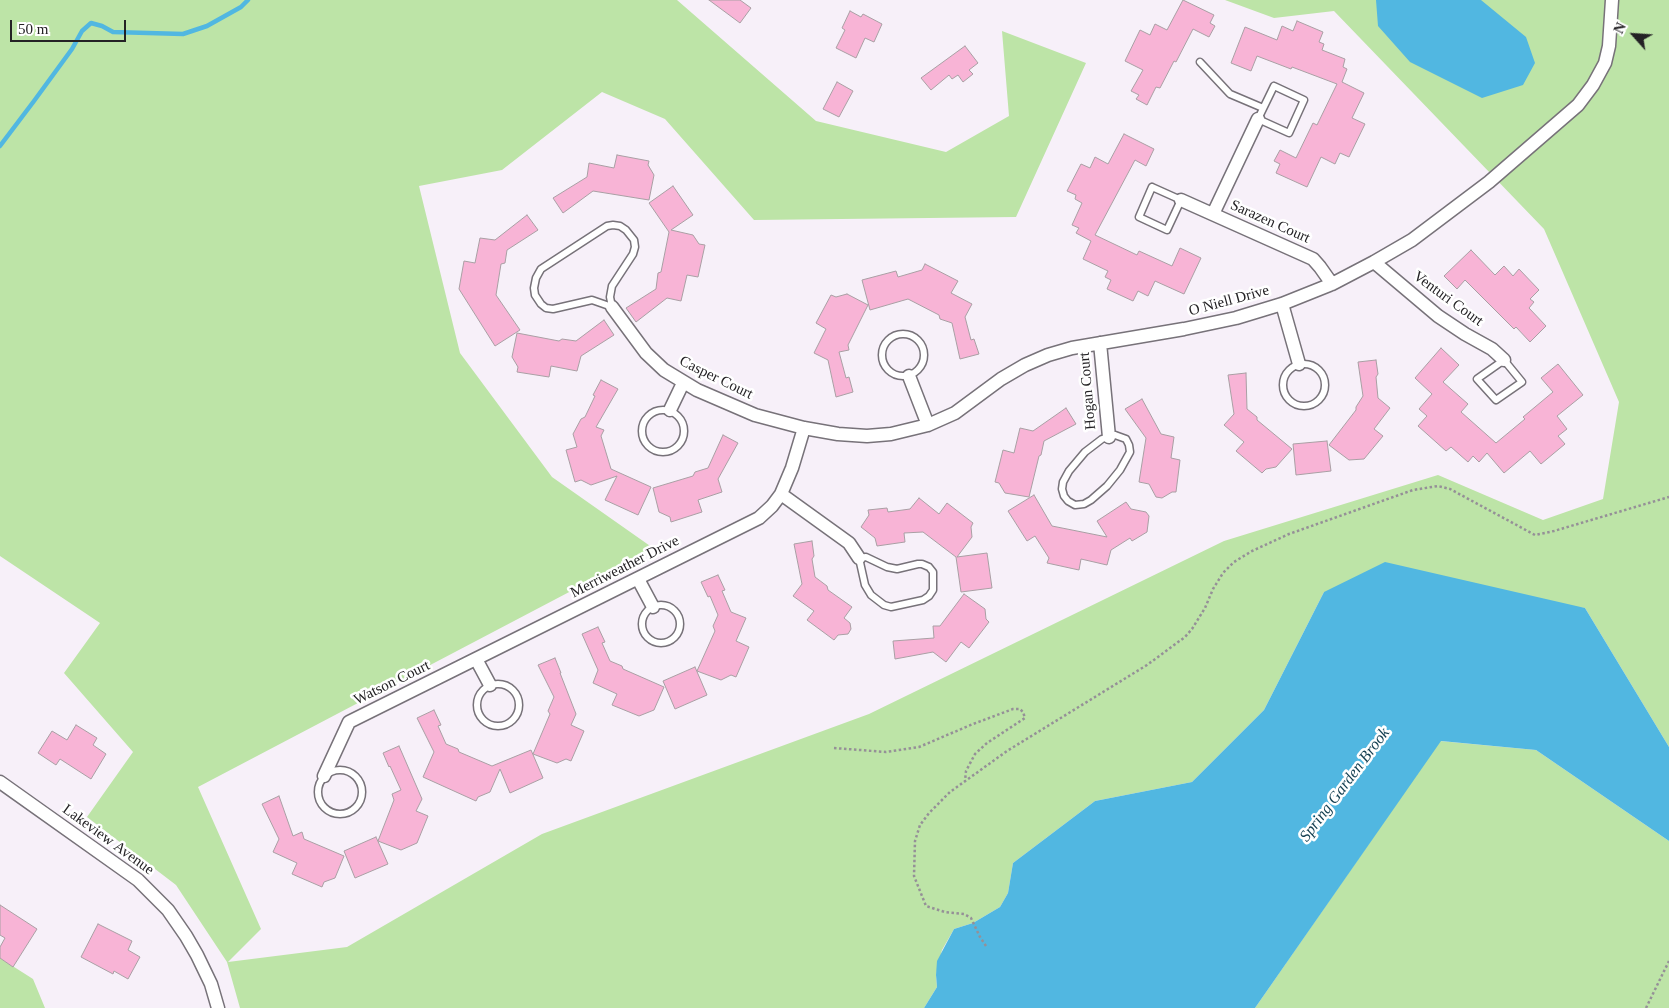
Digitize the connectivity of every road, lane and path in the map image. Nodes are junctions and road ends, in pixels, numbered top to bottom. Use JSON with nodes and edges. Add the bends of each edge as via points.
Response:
{"nodes":[{"id":1,"x":1612,"y":0,"type":"edge"},
{"id":2,"x":1200,"y":62,"type":"dead end"},
{"id":3,"x":1261,"y":114,"type":"junction"},
{"id":4,"x":1181,"y":200,"type":"junction"},
{"id":5,"x":1213,"y":214,"type":"junction"},
{"id":6,"x":1374,"y":262,"type":"junction"},
{"id":7,"x":1332,"y":284,"type":"junction"},
{"id":8,"x":1282,"y":304,"type":"junction"},
{"id":9,"x":612,"y":307,"type":"junction"},
{"id":10,"x":1100,"y":343,"type":"junction"},
{"id":11,"x":1504,"y":360,"type":"junction"},
{"id":12,"x":1299,"y":364,"type":"junction"},
{"id":13,"x":909,"y":376,"type":"junction"},
{"id":14,"x":683,"y":383,"type":"junction"},
{"id":15,"x":670,"y":410,"type":"junction"},
{"id":16,"x":928,"y":425,"type":"junction"},
{"id":17,"x":804,"y":428,"type":"junction"},
{"id":18,"x":1109,"y":437,"type":"junction"},
{"id":19,"x":781,"y":494,"type":"junction"},
{"id":20,"x":1669,"y":497,"type":"edge"},
{"id":21,"x":859,"y":558,"type":"junction"},
{"id":22,"x":638,"y":579,"type":"junction"},
{"id":23,"x":653,"y":607,"type":"junction"},
{"id":24,"x":476,"y":659,"type":"junction"},
{"id":25,"x":490,"y":685,"type":"junction"},
{"id":26,"x":834,"y":748,"type":"dead end"},
{"id":27,"x":324,"y":776,"type":"junction"},
{"id":28,"x":965,"y":781,"type":"junction"},
{"id":29,"x":0,"y":782,"type":"edge"},
{"id":30,"x":986,"y":946,"type":"dead end"},
{"id":31,"x":1669,"y":961,"type":"edge"},
{"id":32,"x":218,"y":1008,"type":"edge"},
{"id":33,"x":1646,"y":1008,"type":"edge"}],
"edges":[{"from":1,"to":6,"type":"street","name":"O Niell Drive","via":[[1605,63],[1578,105],[1489,182],[1412,240]]},
{"from":2,"to":3,"type":"lane","via":[[1230,94]]},
{"from":3,"to":3,"type":"lane","name":"Sarazen Court","via":[[1274,86],[1304,100],[1289,133]]},
{"from":3,"to":5,"type":"street","name":"Sarazen Court"},
{"from":4,"to":4,"type":"lane","name":"Sarazen Court","via":[[1167,230],[1139,217],[1152,187]]},
{"from":4,"to":5,"type":"street","name":"Sarazen Court"},
{"from":5,"to":7,"type":"street","name":"Sarazen Court","via":[[1312,259]]},
{"from":6,"to":7,"type":"street","name":"O Niell Drive"},
{"from":6,"to":11,"type":"street","name":"Venturi Court","via":[[1438,316]]},
{"from":7,"to":8,"type":"street","name":"O Niell Drive"},
{"from":8,"to":10,"type":"street","name":"O Niell Drive","via":[[1236,318]]},
{"from":8,"to":12,"type":"street"},
{"from":9,"to":9,"type":"lane","via":[[612,286],[635,247],[626,230],[613,225],[541,269],[534,288],[535,295],[546,308],[592,300]]},
{"from":9,"to":14,"type":"street","name":"Casper Court","via":[[646,353]]},
{"from":10,"to":16,"type":"street","name":"O Niell Drive","via":[[1048,355],[1025,365],[955,413]]},
{"from":10,"to":18,"type":"street","name":"Hogan Court"},
{"from":11,"to":11,"type":"lane","name":"Venturi Court","via":[[1522,382],[1496,400],[1477,378]]},
{"from":12,"to":12,"type":"lane","via":[[1284,376],[1283,387],[1288,400],[1304,406],[1315,404],[1324,393],[1326,383],[1320,370]]},
{"from":13,"to":13,"type":"lane","via":[[917,372],[925,353],[921,343],[910,334],[903,333],[885,343],[882,360],[885,367],[896,375]]},
{"from":13,"to":16,"type":"street"},
{"from":14,"to":15,"type":"street"},
{"from":14,"to":17,"type":"street","name":"Casper Court","via":[[755,415]]},
{"from":15,"to":15,"type":"lane","via":[[656,410],[643,422],[643,439],[653,450],[670,451],[684,436],[681,419]]},
{"from":16,"to":17,"type":"street","name":"O Niell Drive","via":[[866,436]]},
{"from":17,"to":19,"type":"street"},
{"from":18,"to":18,"type":"lane","name":"Hogan Court","via":[[1085,452],[1069,471],[1062,489],[1068,501],[1084,504],[1091,500],[1120,470],[1130,452],[1130,445],[1120,436]]},
{"from":19,"to":21,"type":"street","via":[[849,543]]},
{"from":19,"to":22,"type":"street","name":"Merriweather Drive","via":[[759,518]]},
{"from":20,"to":28,"type":"path","via":[[1534,534],[1450,489],[1438,486],[1413,490],[1289,534],[1234,562],[1223,573],[1185,637],[1147,665],[1007,751]]},
{"from":21,"to":21,"type":"lane","via":[[870,595],[884,605],[891,607],[923,600],[932,590],[933,572],[929,567],[922,564],[897,569],[871,558]]},
{"from":22,"to":23,"type":"street"},
{"from":22,"to":24,"type":"street","name":"Merriweather Drive"},
{"from":23,"to":23,"type":"lane","via":[[669,607],[680,620],[679,631],[662,644],[649,640],[642,628],[642,618]]},
{"from":24,"to":25,"type":"street"},
{"from":24,"to":27,"type":"street","name":"Watson Court","via":[[349,722]]},
{"from":25,"to":25,"type":"lane","via":[[479,696],[478,710],[488,724],[507,724],[518,713],[520,703],[516,693],[502,683]]},
{"from":26,"to":28,"type":"path","via":[[886,752],[919,747],[1013,709],[1024,712],[1025,718],[975,754],[966,771]]},
{"from":27,"to":27,"type":"lane","name":"Watson Court","via":[[318,794],[326,810],[346,814],[360,804],[362,787],[359,780],[348,772],[337,770]]},
{"from":28,"to":30,"type":"path","via":[[950,792],[920,825],[914,841],[914,876],[926,906],[971,918]]},
{"from":29,"to":32,"type":"street","name":"Lakeview Avenue","via":[[138,880],[168,910],[198,955]]},
{"from":31,"to":33,"type":"path"}]}
